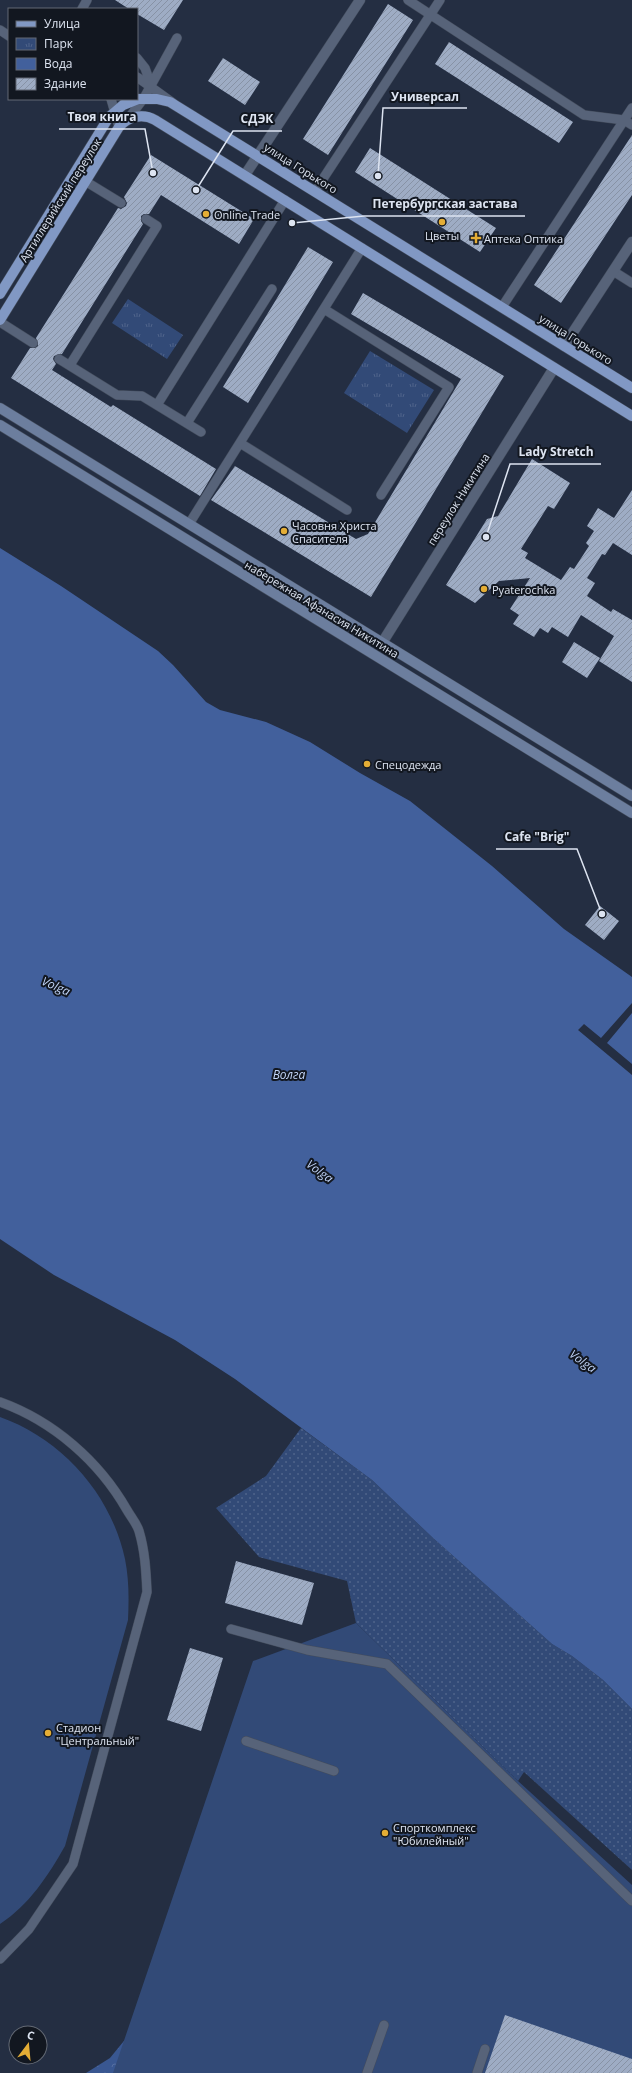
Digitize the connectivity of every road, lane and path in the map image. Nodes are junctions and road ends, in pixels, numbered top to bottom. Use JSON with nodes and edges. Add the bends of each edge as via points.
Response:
{"nodes":[{"id":1,"x":360,"y":0,"type":"edge"},
{"id":2,"x":408,"y":0,"type":"edge"},
{"id":3,"x":440,"y":0,"type":"edge"},
{"id":4,"x":430,"y":15,"type":"junction"},
{"id":5,"x":177,"y":38,"type":"dead end"},
{"id":6,"x":138,"y":59,"type":"edge"},
{"id":7,"x":138,"y":78,"type":"edge"},
{"id":8,"x":151,"y":85,"type":"junction"},
{"id":9,"x":144,"y":98,"type":"junction"},
{"id":10,"x":111,"y":100,"type":"edge"},
{"id":11,"x":138,"y":100,"type":"edge"},
{"id":12,"x":138,"y":100,"type":"edge"},
{"id":13,"x":176,"y":105,"type":"junction"},
{"id":14,"x":632,"y":108,"type":"edge"},
{"id":15,"x":115,"y":112,"type":"junction"},
{"id":16,"x":128,"y":119,"type":"junction"},
{"id":17,"x":628,"y":122,"type":"edge"},
{"id":18,"x":119,"y":127,"type":"junction"},
{"id":19,"x":258,"y":155,"type":"junction"},
{"id":20,"x":245,"y":175,"type":"junction"},
{"id":21,"x":85,"y":181,"type":"junction"},
{"id":22,"x":315,"y":191,"type":"junction"},
{"id":23,"x":285,"y":200,"type":"junction"},
{"id":24,"x":121,"y":203,"type":"dead end"},
{"id":25,"x":146,"y":219,"type":"dead end"},
{"id":26,"x":632,"y":242,"type":"edge"},
{"id":27,"x":362,"y":248,"type":"junction"},
{"id":28,"x":613,"y":271,"type":"junction"},
{"id":29,"x":632,"y":283,"type":"edge"},
{"id":30,"x":272,"y":289,"type":"dead end"},
{"id":31,"x":0,"y":294,"type":"edge"},
{"id":32,"x":502,"y":307,"type":"junction"},
{"id":33,"x":324,"y":309,"type":"junction"},
{"id":34,"x":0,"y":321,"type":"edge"},
{"id":35,"x":34,"y":343,"type":"dead end"},
{"id":36,"x":564,"y":346,"type":"junction"},
{"id":37,"x":59,"y":359,"type":"dead end"},
{"id":38,"x":70,"y":365,"type":"junction"},
{"id":39,"x":554,"y":368,"type":"junction"},
{"id":40,"x":632,"y":388,"type":"edge"},
{"id":41,"x":157,"y":405,"type":"junction"},
{"id":42,"x":0,"y":408,"type":"edge"},
{"id":43,"x":632,"y":416,"type":"edge"},
{"id":44,"x":187,"y":423,"type":"junction"},
{"id":45,"x":0,"y":425,"type":"edge"},
{"id":46,"x":201,"y":432,"type":"dead end"},
{"id":47,"x":240,"y":443,"type":"junction"},
{"id":48,"x":381,"y":495,"type":"dead end"},
{"id":49,"x":347,"y":510,"type":"dead end"},
{"id":50,"x":189,"y":524,"type":"junction"},
{"id":51,"x":382,"y":643,"type":"junction"},
{"id":52,"x":632,"y":796,"type":"edge"},
{"id":53,"x":632,"y":813,"type":"edge"},
{"id":54,"x":0,"y":1402,"type":"edge"},
{"id":55,"x":231,"y":1629,"type":"dead end"},
{"id":56,"x":246,"y":1741,"type":"dead end"},
{"id":57,"x":334,"y":1771,"type":"dead end"},
{"id":58,"x":632,"y":1901,"type":"edge"},
{"id":59,"x":0,"y":1959,"type":"edge"},
{"id":60,"x":384,"y":2025,"type":"dead end"},
{"id":61,"x":485,"y":2049,"type":"dead end"},
{"id":62,"x":367,"y":2073,"type":"edge"},
{"id":63,"x":477,"y":2073,"type":"edge"}],
"edges":[{"from":1,"to":19,"type":"street"},
{"from":2,"to":4,"type":"lane"},
{"from":3,"to":4,"type":"lane"},
{"from":4,"to":17,"type":"lane","via":[[584,115]]},
{"from":4,"to":22,"type":"lane"},
{"from":5,"to":8,"type":"lane"},
{"from":6,"to":8,"type":"lane","via":[[145,68]]},
{"from":7,"to":8,"type":"lane"},
{"from":8,"to":9,"type":"lane"},
{"from":8,"to":13,"type":"lane"},
{"from":9,"to":11,"type":"main road","name":"улица Горького"},
{"from":9,"to":13,"type":"main road","name":"улица Горького","via":[[164,100]]},
{"from":9,"to":16,"type":"lane"},
{"from":10,"to":15,"type":"lane"},
{"from":12,"to":15,"type":"main road","name":"улица Горького"},
{"from":13,"to":19,"type":"main road","name":"улица Горького"},
{"from":14,"to":17,"type":"lane"},
{"from":15,"to":18,"type":"lane"},
{"from":15,"to":31,"type":"main road","name":"улица Горького","via":[[107,120]]},
{"from":16,"to":18,"type":"main road","name":"Артиллерийский переулок"},
{"from":16,"to":20,"type":"main road","via":[[144,116],[155,120]]},
{"from":17,"to":32,"type":"lane"},
{"from":18,"to":21,"type":"main road","name":"Артиллерийский переулок"},
{"from":19,"to":20,"type":"street"},
{"from":19,"to":22,"type":"main road","name":"улица Горького"},
{"from":20,"to":23,"type":"main road"},
{"from":21,"to":24,"type":"lane"},
{"from":21,"to":34,"type":"main road","name":"Артиллерийский переулок"},
{"from":22,"to":32,"type":"main road","name":"улица Горького"},
{"from":23,"to":27,"type":"main road"},
{"from":23,"to":41,"type":"lane"},
{"from":25,"to":38,"type":"lane","via":[[157,226]]},
{"from":26,"to":28,"type":"street"},
{"from":27,"to":33,"type":"lane"},
{"from":27,"to":39,"type":"main road"},
{"from":28,"to":29,"type":"lane"},
{"from":28,"to":36,"type":"street"},
{"from":30,"to":44,"type":"lane"},
{"from":32,"to":36,"type":"main road","name":"улица Горького"},
{"from":33,"to":47,"type":"lane"},
{"from":33,"to":48,"type":"lane","via":[[448,387]]},
{"from":34,"to":35,"type":"lane"},
{"from":36,"to":40,"type":"main road","name":"улица Горького"},
{"from":37,"to":38,"type":"lane"},
{"from":38,"to":41,"type":"lane","via":[[117,395],[142,396]]},
{"from":39,"to":43,"type":"main road"},
{"from":39,"to":51,"type":"street","name":"переулок Никитина"},
{"from":41,"to":44,"type":"lane"},
{"from":42,"to":50,"type":"main road","name":"набережная Афанасия Никитина"},
{"from":44,"to":46,"type":"lane"},
{"from":45,"to":53,"type":"main road","name":"набережная Афанасия Никитина"},
{"from":47,"to":49,"type":"lane"},
{"from":47,"to":50,"type":"lane"},
{"from":50,"to":51,"type":"main road","name":"набережная Афанасия Никитина"},
{"from":51,"to":52,"type":"main road","name":"набережная Афанасия Никитина"},
{"from":54,"to":59,"type":"lane","via":[[24,1411],[86,1456],[118,1494],[139,1530],[147,1592],[74,1864],[29,1929]]},
{"from":55,"to":58,"type":"lane","via":[[307,1650],[387,1664]]},
{"from":56,"to":57,"type":"lane"},
{"from":60,"to":62,"type":"lane"},
{"from":61,"to":63,"type":"lane"}]}
